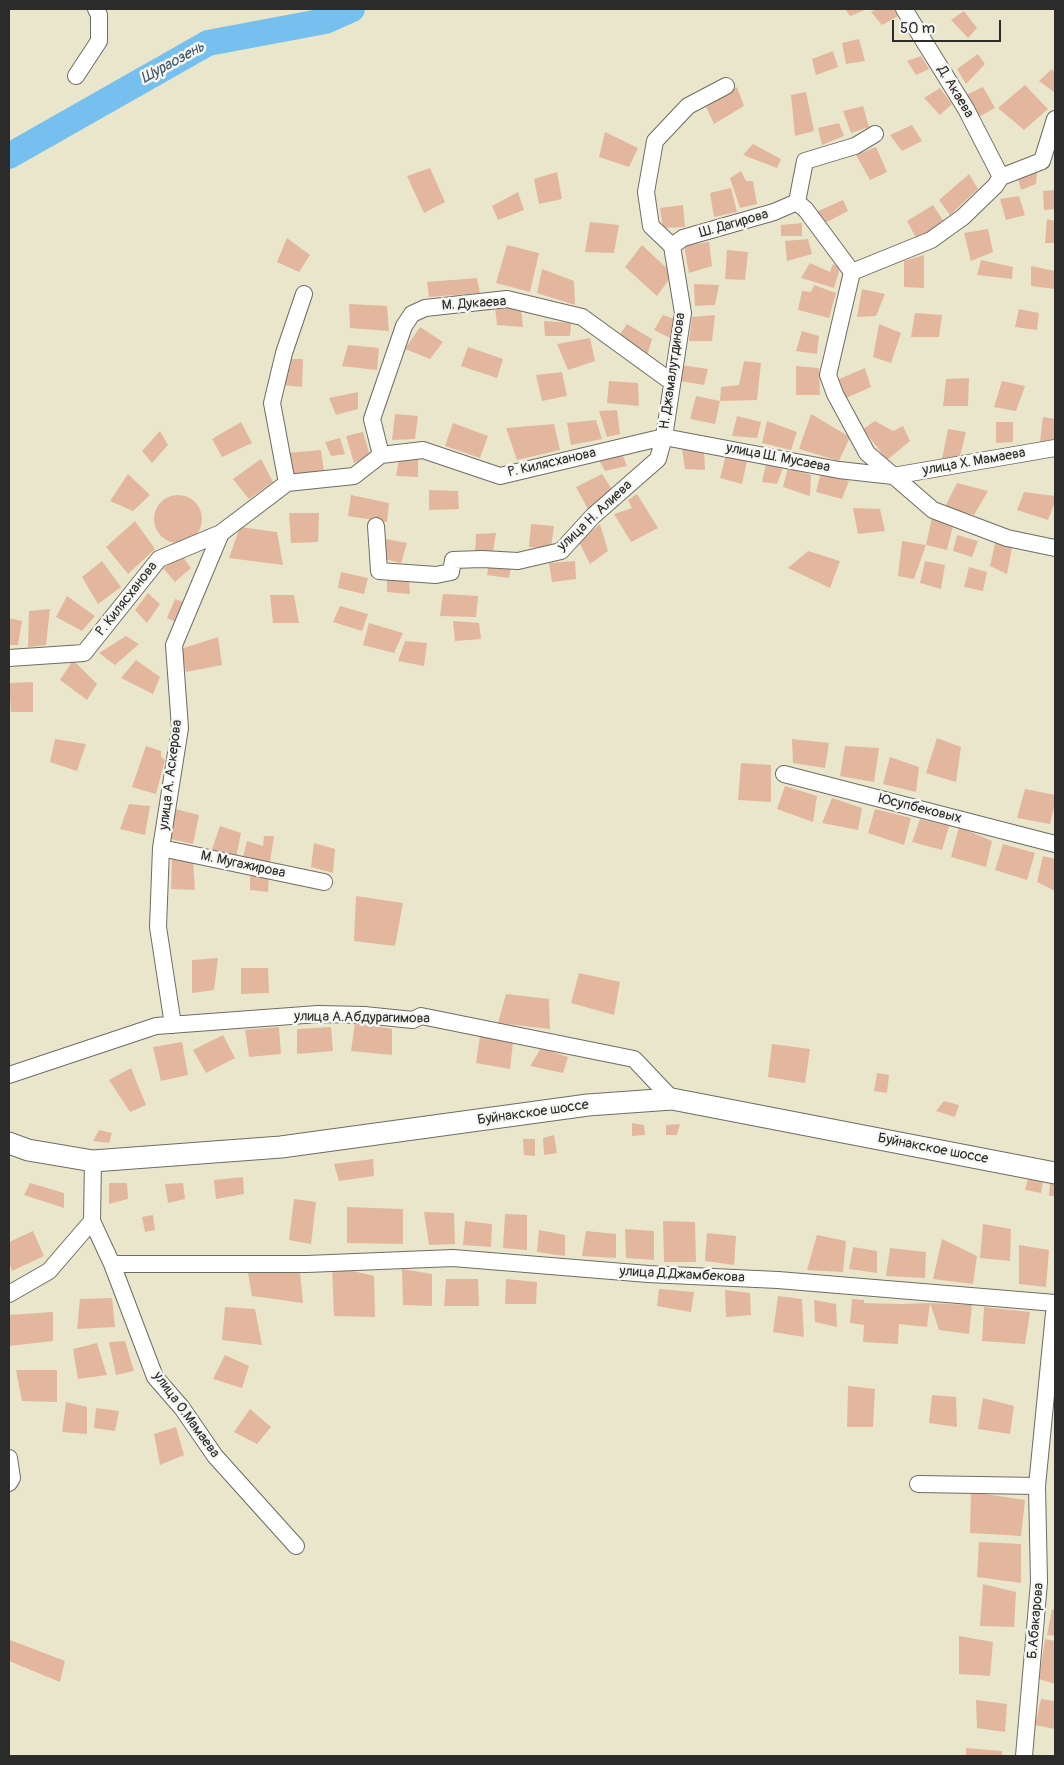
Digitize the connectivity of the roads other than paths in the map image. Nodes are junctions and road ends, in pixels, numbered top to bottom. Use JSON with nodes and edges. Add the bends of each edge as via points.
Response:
{"nodes":[{"id":1,"x":96,"y":9,"type":"edge"},
{"id":2,"x":904,"y":9,"type":"edge"},
{"id":3,"x":76,"y":76,"type":"dead end"},
{"id":4,"x":726,"y":86,"type":"dead end"},
{"id":5,"x":1055,"y":120,"type":"edge"},
{"id":6,"x":875,"y":134,"type":"dead end"},
{"id":7,"x":1001,"y":177,"type":"junction"},
{"id":8,"x":797,"y":202,"type":"junction"},
{"id":9,"x":672,"y":246,"type":"junction"},
{"id":10,"x":852,"y":272,"type":"junction"},
{"id":11,"x":304,"y":294,"type":"dead end"},
{"id":12,"x":666,"y":378,"type":"dead end"},
{"id":13,"x":664,"y":437,"type":"junction"},
{"id":14,"x":1055,"y":448,"type":"edge"},
{"id":15,"x":381,"y":455,"type":"junction"},
{"id":16,"x":893,"y":476,"type":"junction"},
{"id":17,"x":287,"y":483,"type":"junction"},
{"id":18,"x":376,"y":526,"type":"dead end"},
{"id":19,"x":221,"y":533,"type":"junction"},
{"id":20,"x":1055,"y":548,"type":"edge"},
{"id":21,"x":9,"y":658,"type":"edge"},
{"id":22,"x":784,"y":774,"type":"dead end"},
{"id":23,"x":1055,"y":844,"type":"edge"},
{"id":24,"x":162,"y":848,"type":"junction"},
{"id":25,"x":324,"y":882,"type":"dead end"},
{"id":26,"x":173,"y":1025,"type":"junction"},
{"id":27,"x":9,"y":1075,"type":"edge"},
{"id":28,"x":672,"y":1099,"type":"junction"},
{"id":29,"x":9,"y":1143,"type":"edge"},
{"id":30,"x":93,"y":1161,"type":"junction"},
{"id":31,"x":1055,"y":1173,"type":"edge"},
{"id":32,"x":92,"y":1221,"type":"junction"},
{"id":33,"x":112,"y":1264,"type":"junction"},
{"id":34,"x":9,"y":1294,"type":"edge"},
{"id":35,"x":1055,"y":1303,"type":"edge"},
{"id":36,"x":9,"y":1458,"type":"edge"},
{"id":37,"x":9,"y":1483,"type":"edge"},
{"id":38,"x":918,"y":1484,"type":"dead end"},
{"id":39,"x":1037,"y":1486,"type":"junction"},
{"id":40,"x":296,"y":1546,"type":"dead end"},
{"id":41,"x":1024,"y":1756,"type":"edge"}],
"edges":[{"from":1,"to":3,"type":"street","via":[[99,41]]},
{"from":2,"to":7,"type":"street","name":"Д. Акаева","via":[[966,109]]},
{"from":4,"to":9,"type":"street","via":[[688,106],[655,140],[646,192],[651,226]]},
{"from":5,"to":7,"type":"street","via":[[1042,161]]},
{"from":6,"to":8,"type":"street","via":[[855,146],[805,161]]},
{"from":7,"to":10,"type":"street","via":[[963,217],[931,240]]},
{"from":8,"to":9,"type":"street","name":"Ш. Дагирова","via":[[774,212],[683,238]]},
{"from":8,"to":10,"type":"street"},
{"from":9,"to":13,"type":"street","name":"Н. Джамалутдинова","via":[[683,313]]},
{"from":10,"to":16,"type":"street","via":[[828,375],[834,394],[867,453]]},
{"from":11,"to":17,"type":"street","via":[[284,353],[272,403]]},
{"from":12,"to":15,"type":"street","name":"М. Дукаева","via":[[582,317],[508,299],[424,308],[412,314],[404,326],[372,419]]},
{"from":13,"to":15,"type":"street","name":"Р. Килясханова","via":[[500,476],[423,450]]},
{"from":13,"to":16,"type":"street","name":"улица Ш. Мусаева","via":[[839,470]]},
{"from":13,"to":18,"type":"street","name":"улица Н. Алиева","via":[[658,459],[593,516],[561,551],[518,561],[453,560],[450,572],[436,575],[379,570]]},
{"from":14,"to":16,"type":"street","name":"улица Х. Мамаева"},
{"from":15,"to":17,"type":"street","via":[[354,476]]},
{"from":16,"to":20,"type":"street","via":[[932,510],[1007,538]]},
{"from":17,"to":19,"type":"street","name":"Р. Килясханова"},
{"from":19,"to":21,"type":"street","name":"Р. Килясханова","via":[[159,559],[84,653]]},
{"from":19,"to":24,"type":"street","name":"улица А. Аскерова","via":[[174,645],[180,728]]},
{"from":22,"to":23,"type":"street","name":"Юсупбековых"},
{"from":24,"to":25,"type":"street","name":"М. Мугажирова"},
{"from":24,"to":26,"type":"street","name":"улица А. Аскерова","via":[[158,927]]},
{"from":26,"to":27,"type":"street","name":"улица А.Абдурагимова","via":[[156,1026]]},
{"from":26,"to":28,"type":"street","name":"улица А.Абдурагимова","via":[[318,1014],[413,1020],[421,1016],[634,1059]]},
{"from":28,"to":30,"type":"main road","name":"Буйнакское шоссе","via":[[588,1105],[281,1147]]},
{"from":28,"to":31,"type":"main road","name":"Буйнакское шоссе"},
{"from":29,"to":30,"type":"main road","name":"Буйнакское шоссе","via":[[28,1150]]},
{"from":30,"to":32,"type":"street"},
{"from":32,"to":33,"type":"street","name":"улица О.Мамаева"},
{"from":32,"to":34,"type":"street","via":[[49,1271]]},
{"from":33,"to":35,"type":"street","name":"улица Д.Джамбекова","via":[[308,1264],[453,1258]]},
{"from":33,"to":40,"type":"street","name":"улица О.Мамаева","via":[[155,1377],[182,1408],[215,1456]]},
{"from":35,"to":39,"type":"street","name":"Б.Абакарова"},
{"from":36,"to":37,"type":"street","via":[[12,1478]]},
{"from":38,"to":39,"type":"street"},
{"from":39,"to":41,"type":"street","name":"Б.Абакарова","via":[[1039,1582]]}]}
